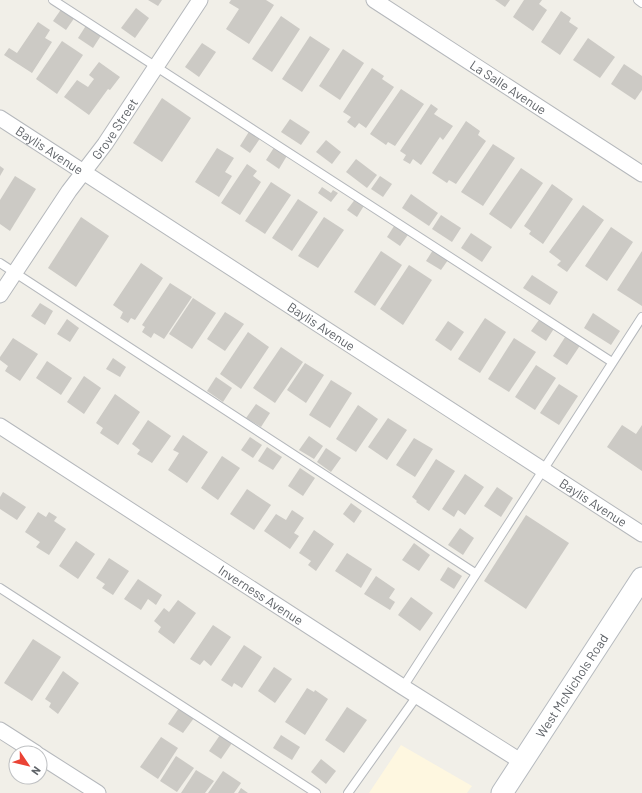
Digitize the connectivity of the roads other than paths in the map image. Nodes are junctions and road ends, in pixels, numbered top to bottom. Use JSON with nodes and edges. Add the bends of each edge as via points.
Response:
{"nodes":[{"id":1,"x":52,"y":0,"type":"edge"},
{"id":2,"x":200,"y":0,"type":"edge"},
{"id":3,"x":374,"y":0,"type":"edge"},
{"id":4,"x":638,"y":0,"type":"edge"},
{"id":5,"x":642,"y":3,"type":"edge"},
{"id":6,"x":156,"y":67,"type":"junction"},
{"id":7,"x":0,"y":118,"type":"edge"},
{"id":8,"x":84,"y":172,"type":"junction"},
{"id":9,"x":642,"y":174,"type":"edge"},
{"id":10,"x":0,"y":264,"type":"edge"},
{"id":11,"x":15,"y":273,"type":"junction"},
{"id":12,"x":0,"y":295,"type":"edge"},
{"id":13,"x":642,"y":317,"type":"edge"},
{"id":14,"x":612,"y":362,"type":"junction"},
{"id":15,"x":0,"y":426,"type":"edge"},
{"id":16,"x":542,"y":470,"type":"junction"},
{"id":17,"x":642,"y":534,"type":"edge"},
{"id":18,"x":476,"y":573,"type":"junction"},
{"id":19,"x":642,"y":578,"type":"edge"},
{"id":20,"x":0,"y":588,"type":"edge"},
{"id":21,"x":403,"y":687,"type":"junction"},
{"id":22,"x":417,"y":696,"type":"junction"},
{"id":23,"x":0,"y":730,"type":"edge"},
{"id":24,"x":23,"y":745,"type":"edge"},
{"id":25,"x":48,"y":761,"type":"edge"},
{"id":26,"x":522,"y":762,"type":"junction"},
{"id":27,"x":98,"y":793,"type":"edge"},
{"id":28,"x":316,"y":793,"type":"edge"},
{"id":29,"x":348,"y":793,"type":"edge"},
{"id":30,"x":502,"y":793,"type":"edge"}],
"edges":[{"from":1,"to":6,"type":"lane"},
{"from":2,"to":6,"type":"street","name":"Grove Street"},
{"from":3,"to":9,"type":"street","name":"La Salle Avenue"},
{"from":4,"to":5,"type":"lane"},
{"from":6,"to":8,"type":"street","name":"Grove Street"},
{"from":6,"to":14,"type":"lane"},
{"from":7,"to":8,"type":"street","name":"Baylis Avenue"},
{"from":8,"to":11,"type":"street","name":"Grove Street"},
{"from":8,"to":16,"type":"street","name":"Baylis Avenue"},
{"from":10,"to":11,"type":"lane"},
{"from":11,"to":12,"type":"street","name":"Grove Street"},
{"from":11,"to":18,"type":"lane"},
{"from":13,"to":14,"type":"lane"},
{"from":14,"to":16,"type":"lane"},
{"from":15,"to":21,"type":"street","name":"Inverness Avenue"},
{"from":16,"to":17,"type":"street","name":"Baylis Avenue"},
{"from":16,"to":18,"type":"lane"},
{"from":18,"to":21,"type":"lane"},
{"from":19,"to":26,"type":"main road","name":"West McNichols Road"},
{"from":20,"to":28,"type":"lane"},
{"from":21,"to":22,"type":"street","name":"Inverness Avenue"},
{"from":22,"to":26,"type":"street","name":"Inverness Avenue"},
{"from":22,"to":29,"type":"lane"},
{"from":23,"to":24,"type":"street"},
{"from":25,"to":27,"type":"street"},
{"from":26,"to":30,"type":"main road","name":"West McNichols Road"}]}
